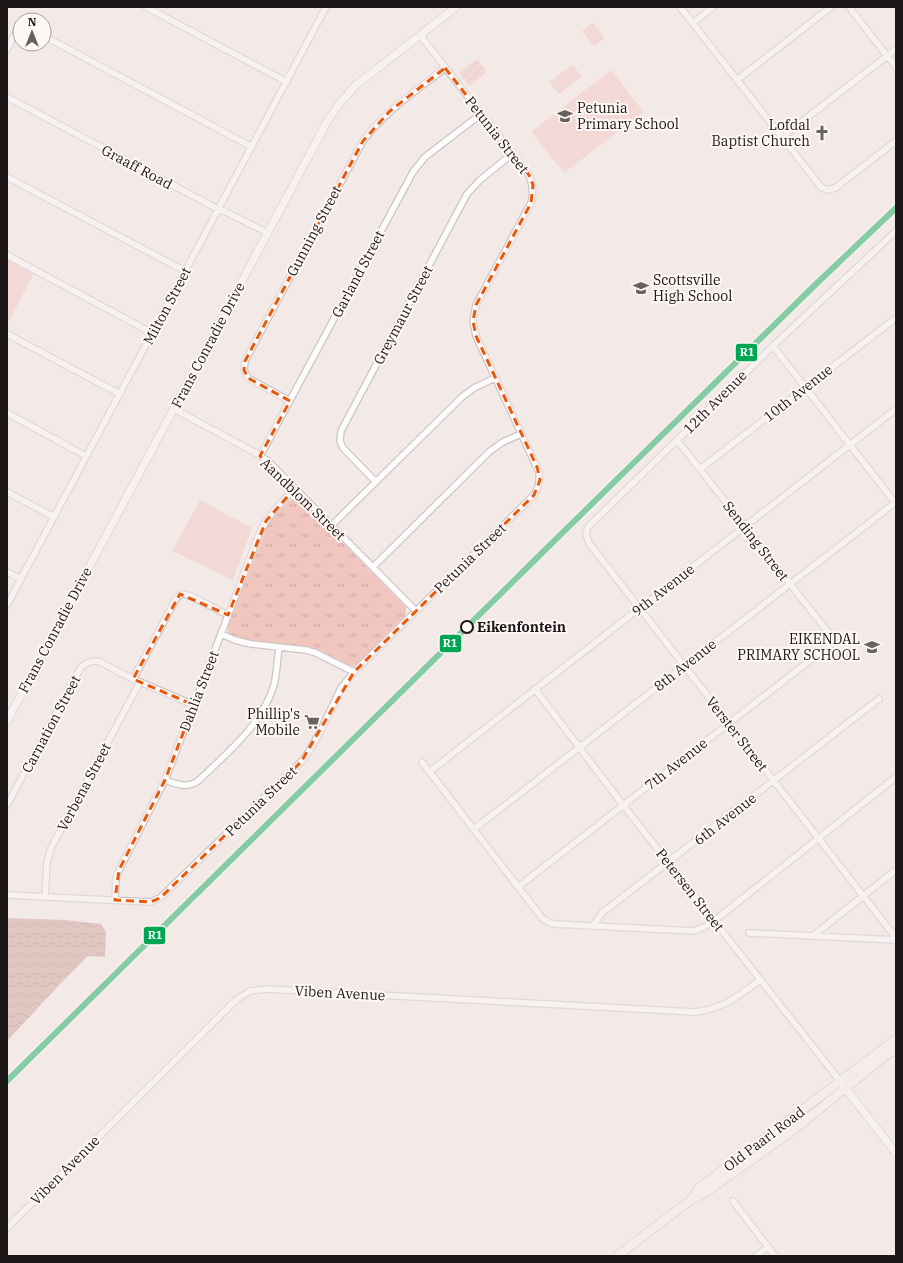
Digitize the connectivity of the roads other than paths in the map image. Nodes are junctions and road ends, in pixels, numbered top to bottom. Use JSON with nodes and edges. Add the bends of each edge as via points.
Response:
{"nodes":[{"id":1,"x":146,"y":7,"type":"edge"},
{"id":2,"x":326,"y":7,"type":"edge"},
{"id":3,"x":456,"y":7,"type":"edge"},
{"id":4,"x":680,"y":7,"type":"edge"},
{"id":5,"x":713,"y":7,"type":"edge"},
{"id":6,"x":831,"y":7,"type":"edge"},
{"id":7,"x":849,"y":7,"type":"edge"},
{"id":8,"x":693,"y":23,"type":"junction"},
{"id":9,"x":420,"y":35,"type":"junction"},
{"id":10,"x":12,"y":40,"type":"edge"},
{"id":11,"x":52,"y":40,"type":"edge"},
{"id":12,"x":7,"y":49,"type":"edge"},
{"id":13,"x":896,"y":49,"type":"edge"},
{"id":14,"x":887,"y":56,"type":"junction"},
{"id":15,"x":896,"y":67,"type":"edge"},
{"id":16,"x":445,"y":68,"type":"junction"},
{"id":17,"x":737,"y":80,"type":"junction"},
{"id":18,"x":286,"y":82,"type":"junction"},
{"id":19,"x":7,"y":97,"type":"edge"},
{"id":20,"x":481,"y":114,"type":"junction"},
{"id":21,"x":782,"y":137,"type":"junction"},
{"id":22,"x":896,"y":141,"type":"edge"},
{"id":23,"x":252,"y":147,"type":"junction"},
{"id":24,"x":512,"y":154,"type":"junction"},
{"id":25,"x":7,"y":176,"type":"edge"},
{"id":26,"x":218,"y":209,"type":"junction"},
{"id":27,"x":896,"y":231,"type":"edge"},
{"id":28,"x":268,"y":233,"type":"junction"},
{"id":29,"x":7,"y":255,"type":"edge"},
{"id":30,"x":185,"y":271,"type":"junction"},
{"id":31,"x":896,"y":318,"type":"edge"},
{"id":32,"x":152,"y":333,"type":"junction"},
{"id":33,"x":7,"y":334,"type":"edge"},
{"id":34,"x":773,"y":346,"type":"junction"},
{"id":35,"x":495,"y":378,"type":"junction"},
{"id":36,"x":805,"y":388,"type":"junction"},
{"id":37,"x":120,"y":394,"type":"junction"},
{"id":38,"x":290,"y":401,"type":"junction"},
{"id":39,"x":174,"y":409,"type":"junction"},
{"id":40,"x":896,"y":409,"type":"edge"},
{"id":41,"x":7,"y":413,"type":"edge"},
{"id":42,"x":521,"y":434,"type":"junction"},
{"id":43,"x":677,"y":440,"type":"junction"},
{"id":44,"x":850,"y":445,"type":"junction"},
{"id":45,"x":86,"y":456,"type":"junction"},
{"id":46,"x":260,"y":456,"type":"junction"},
{"id":47,"x":700,"y":469,"type":"junction"},
{"id":48,"x":376,"y":482,"type":"junction"},
{"id":49,"x":295,"y":488,"type":"junction"},
{"id":50,"x":7,"y":492,"type":"edge"},
{"id":51,"x":896,"y":503,"type":"edge"},
{"id":52,"x":54,"y":517,"type":"junction"},
{"id":53,"x":332,"y":525,"type":"junction"},
{"id":54,"x":588,"y":527,"type":"joint"},
{"id":55,"x":745,"y":527,"type":"junction"},
{"id":56,"x":373,"y":567,"type":"junction"},
{"id":57,"x":7,"y":572,"type":"edge"},
{"id":58,"x":21,"y":579,"type":"junction"},
{"id":59,"x":790,"y":584,"type":"junction"},
{"id":60,"x":7,"y":605,"type":"edge"},
{"id":61,"x":640,"y":608,"type":"junction"},
{"id":62,"x":416,"y":611,"type":"junction"},
{"id":63,"x":228,"y":615,"type":"junction"},
{"id":64,"x":222,"y":634,"type":"junction"},
{"id":65,"x":834,"y":641,"type":"joint"},
{"id":66,"x":279,"y":648,"type":"junction"},
{"id":67,"x":684,"y":666,"type":"junction"},
{"id":68,"x":354,"y":672,"type":"junction"},
{"id":69,"x":133,"y":679,"type":"junction"},
{"id":70,"x":140,"y":682,"type":"junction"},
{"id":71,"x":535,"y":689,"type":"junction"},
{"id":72,"x":878,"y":699,"type":"dead end"},
{"id":73,"x":194,"y":705,"type":"junction"},
{"id":74,"x":7,"y":721,"type":"edge"},
{"id":75,"x":729,"y":723,"type":"junction"},
{"id":76,"x":580,"y":747,"type":"junction"},
{"id":77,"x":422,"y":762,"type":"dead end"},
{"id":78,"x":429,"y":772,"type":"junction"},
{"id":79,"x":896,"y":777,"type":"edge"},
{"id":80,"x":165,"y":780,"type":"junction"},
{"id":81,"x":774,"y":781,"type":"junction"},
{"id":82,"x":623,"y":805,"type":"junction"},
{"id":83,"x":7,"y":806,"type":"edge"},
{"id":84,"x":474,"y":829,"type":"junction"},
{"id":85,"x":818,"y":838,"type":"junction"},
{"id":86,"x":668,"y":862,"type":"junction"},
{"id":87,"x":896,"y":870,"type":"edge"},
{"id":88,"x":518,"y":886,"type":"junction"},
{"id":89,"x":7,"y":895,"type":"edge"},
{"id":90,"x":863,"y":895,"type":"junction"},
{"id":91,"x":45,"y":897,"type":"junction"},
{"id":92,"x":115,"y":900,"type":"junction"},
{"id":93,"x":714,"y":921,"type":"junction"},
{"id":94,"x":593,"y":926,"type":"junction"},
{"id":95,"x":749,"y":933,"type":"dead end"},
{"id":96,"x":814,"y":935,"type":"junction"},
{"id":97,"x":896,"y":939,"type":"edge"},
{"id":98,"x":760,"y":980,"type":"junction"},
{"id":99,"x":896,"y":1039,"type":"edge"},
{"id":100,"x":896,"y":1049,"type":"edge"},
{"id":101,"x":840,"y":1081,"type":"junction"},
{"id":102,"x":846,"y":1089,"type":"junction"},
{"id":103,"x":896,"y":1153,"type":"edge"},
{"id":104,"x":692,"y":1198,"type":"junction"},
{"id":105,"x":733,"y":1201,"type":"dead end"},
{"id":106,"x":7,"y":1228,"type":"edge"},
{"id":107,"x":768,"y":1247,"type":"junction"},
{"id":108,"x":617,"y":1256,"type":"edge"},
{"id":109,"x":756,"y":1256,"type":"edge"},
{"id":110,"x":775,"y":1256,"type":"edge"}],
"edges":[{"from":1,"to":18,"type":"street"},
{"from":2,"to":18,"type":"street","name":"Milton Street"},
{"from":3,"to":9,"type":"street","name":"Frans Conradie Drive"},
{"from":4,"to":8,"type":"street"},
{"from":5,"to":8,"type":"street"},
{"from":6,"to":17,"type":"street"},
{"from":7,"to":14,"type":"street"},
{"from":8,"to":17,"type":"street"},
{"from":9,"to":16,"type":"street","name":"Petunia Street"},
{"from":9,"to":28,"type":"street","name":"Frans Conradie Drive","via":[[363,80],[340,103],[328,120]]},
{"from":10,"to":12,"type":"street"},
{"from":11,"to":23,"type":"street"},
{"from":13,"to":14,"type":"street"},
{"from":14,"to":15,"type":"street"},
{"from":14,"to":21,"type":"street"},
{"from":16,"to":20,"type":"street","name":"Petunia Street"},
{"from":16,"to":38,"type":"street","name":"Gunning Street","via":[[390,111],[363,141],[245,361],[244,370],[248,378]]},
{"from":17,"to":21,"type":"street"},
{"from":18,"to":23,"type":"street","name":"Milton Street"},
{"from":19,"to":26,"type":"street","name":"Graaff Road"},
{"from":20,"to":24,"type":"street","name":"Petunia Street"},
{"from":20,"to":38,"type":"street","name":"Garland Street","via":[[415,168]]},
{"from":21,"to":22,"type":"street","via":[[821,188],[828,190],[835,188]]},
{"from":23,"to":26,"type":"street","name":"Milton Street"},
{"from":24,"to":35,"type":"street","name":"Petunia Street","via":[[531,180],[533,199],[476,305],[473,326]]},
{"from":24,"to":48,"type":"street","name":"Greymaur Street","via":[[467,194],[341,431],[343,448]]},
{"from":25,"to":30,"type":"street"},
{"from":26,"to":28,"type":"street","name":"Graaff Road"},
{"from":26,"to":30,"type":"street","name":"Milton Street"},
{"from":27,"to":34,"type":"street","name":"12th Avenue"},
{"from":28,"to":39,"type":"street","name":"Frans Conradie Drive"},
{"from":29,"to":32,"type":"street"},
{"from":30,"to":32,"type":"street","name":"Milton Street"},
{"from":31,"to":36,"type":"street","name":"10th Avenue"},
{"from":32,"to":37,"type":"street","name":"Milton Street"},
{"from":33,"to":37,"type":"street"},
{"from":34,"to":36,"type":"street"},
{"from":34,"to":43,"type":"street","name":"12th Avenue"},
{"from":35,"to":42,"type":"street","name":"Petunia Street"},
{"from":35,"to":48,"type":"street","via":[[462,396]]},
{"from":36,"to":44,"type":"street"},
{"from":36,"to":47,"type":"street","name":"10th Avenue"},
{"from":37,"to":45,"type":"street","name":"Milton Street"},
{"from":38,"to":46,"type":"street","name":"Garland Street"},
{"from":39,"to":46,"type":"street","name":"Aandblom Street"},
{"from":39,"to":74,"type":"street","name":"Frans Conradie Drive"},
{"from":40,"to":44,"type":"street","name":"9th Avenue"},
{"from":41,"to":45,"type":"street"},
{"from":42,"to":56,"type":"street","via":[[490,451]]},
{"from":42,"to":62,"type":"street","name":"Petunia Street","via":[[539,472],[537,491]]},
{"from":43,"to":47,"type":"street","name":"Sending Street"},
{"from":43,"to":54,"type":"street","name":"12th Avenue"},
{"from":44,"to":51,"type":"street"},
{"from":44,"to":55,"type":"street","name":"9th Avenue"},
{"from":45,"to":52,"type":"street","name":"Milton Street"},
{"from":46,"to":49,"type":"street","name":"Aandblom Street"},
{"from":47,"to":55,"type":"street","name":"Sending Street"},
{"from":48,"to":53,"type":"street"},
{"from":49,"to":53,"type":"street","name":"Aandblom Street"},
{"from":49,"to":63,"type":"street","name":"Dahlia Street","via":[[272,512],[260,532]]},
{"from":50,"to":52,"type":"street"},
{"from":51,"to":59,"type":"street","name":"8th Avenue"},
{"from":52,"to":58,"type":"street","name":"Milton Street"},
{"from":53,"to":56,"type":"street","name":"Aandblom Street"},
{"from":54,"to":61,"type":"street","name":"Verster Street","via":[[587,540]]},
{"from":55,"to":59,"type":"street","name":"Sending Street"},
{"from":55,"to":61,"type":"street","name":"9th Avenue"},
{"from":56,"to":62,"type":"street","name":"Aandblom Street"},
{"from":57,"to":58,"type":"street"},
{"from":58,"to":60,"type":"street","name":"Milton Street"},
{"from":59,"to":65,"type":"street","name":"Sending Street"},
{"from":59,"to":67,"type":"street","name":"8th Avenue"},
{"from":61,"to":67,"type":"street","name":"Verster Street"},
{"from":61,"to":71,"type":"street","name":"9th Avenue"},
{"from":62,"to":68,"type":"street","name":"Petunia Street"},
{"from":63,"to":64,"type":"street","name":"Dahlia Street"},
{"from":63,"to":69,"type":"street","via":[[185,594],[180,594]]},
{"from":64,"to":66,"type":"street","via":[[251,644]]},
{"from":64,"to":73,"type":"street","name":"Dahlia Street"},
{"from":65,"to":75,"type":"street","name":"7th Avenue"},
{"from":66,"to":68,"type":"street","via":[[316,653]]},
{"from":66,"to":80,"type":"street","via":[[273,687],[257,719],[245,735],[193,784],[182,786]]},
{"from":67,"to":75,"type":"street","name":"Verster Street"},
{"from":67,"to":76,"type":"street","name":"8th Avenue"},
{"from":68,"to":92,"type":"street","name":"Petunia Street","via":[[342,688],[320,732],[301,762],[170,890],[150,902]]},
{"from":69,"to":70,"type":"street","name":"Carnation Street"},
{"from":69,"to":83,"type":"street","name":"Carnation Street","via":[[100,662],[95,661],[81,667]]},
{"from":70,"to":73,"type":"street","name":"Carnation Street"},
{"from":70,"to":91,"type":"street","name":"Verbena Street","via":[[51,848],[47,863]]},
{"from":71,"to":76,"type":"street","name":"Petersen Street"},
{"from":71,"to":78,"type":"street","name":"9th Avenue"},
{"from":72,"to":81,"type":"street","name":"6th Avenue"},
{"from":73,"to":80,"type":"street","name":"Dahlia Street"},
{"from":75,"to":81,"type":"street","name":"Verster Street"},
{"from":75,"to":82,"type":"street","name":"7th Avenue"},
{"from":76,"to":82,"type":"street","name":"Petersen Street"},
{"from":76,"to":84,"type":"street","name":"8th Avenue"},
{"from":77,"to":78,"type":"street"},
{"from":78,"to":84,"type":"street"},
{"from":79,"to":85,"type":"street"},
{"from":80,"to":92,"type":"street","name":"Dahlia Street","via":[[118,870]]},
{"from":81,"to":85,"type":"street","name":"Verster Street"},
{"from":81,"to":86,"type":"street","name":"6th Avenue"},
{"from":82,"to":86,"type":"street","name":"Petersen Street"},
{"from":82,"to":88,"type":"street","name":"7th Avenue"},
{"from":84,"to":88,"type":"street"},
{"from":85,"to":90,"type":"street","name":"Verster Street"},
{"from":85,"to":93,"type":"street"},
{"from":86,"to":93,"type":"street","name":"Petersen Street"},
{"from":86,"to":94,"type":"street","name":"6th Avenue","via":[[602,913]]},
{"from":87,"to":90,"type":"street"},
{"from":88,"to":94,"type":"street","via":[[546,921],[554,924]]},
{"from":89,"to":91,"type":"street","name":"Petunia Street"},
{"from":90,"to":96,"type":"street"},
{"from":90,"to":97,"type":"street","name":"Verster Street"},
{"from":91,"to":92,"type":"street","name":"Petunia Street"},
{"from":93,"to":94,"type":"street","via":[[694,930]]},
{"from":93,"to":98,"type":"street","name":"Petersen Street"},
{"from":95,"to":96,"type":"street"},
{"from":96,"to":97,"type":"street"},
{"from":98,"to":101,"type":"street","name":"Petersen Street"},
{"from":98,"to":106,"type":"street","name":"Viben Avenue","via":[[728,1003],[695,1012],[266,989],[250,992],[237,999]]},
{"from":99,"to":101,"type":"main road","name":"Old Paarl Road"},
{"from":100,"to":102,"type":"main road","name":"Old Paarl Road"},
{"from":101,"to":102,"type":"street","name":"Petersen Street"},
{"from":101,"to":104,"type":"main road","name":"Old Paarl Road","via":[[699,1188]]},
{"from":102,"to":103,"type":"street","name":"Petersen Street"},
{"from":102,"to":104,"type":"main road","name":"Old Paarl Road","via":[[705,1193]]},
{"from":104,"to":108,"type":"main road","name":"Old Paarl Road"},
{"from":105,"to":107,"type":"street"},
{"from":107,"to":109,"type":"street"},
{"from":107,"to":110,"type":"street"}]}
